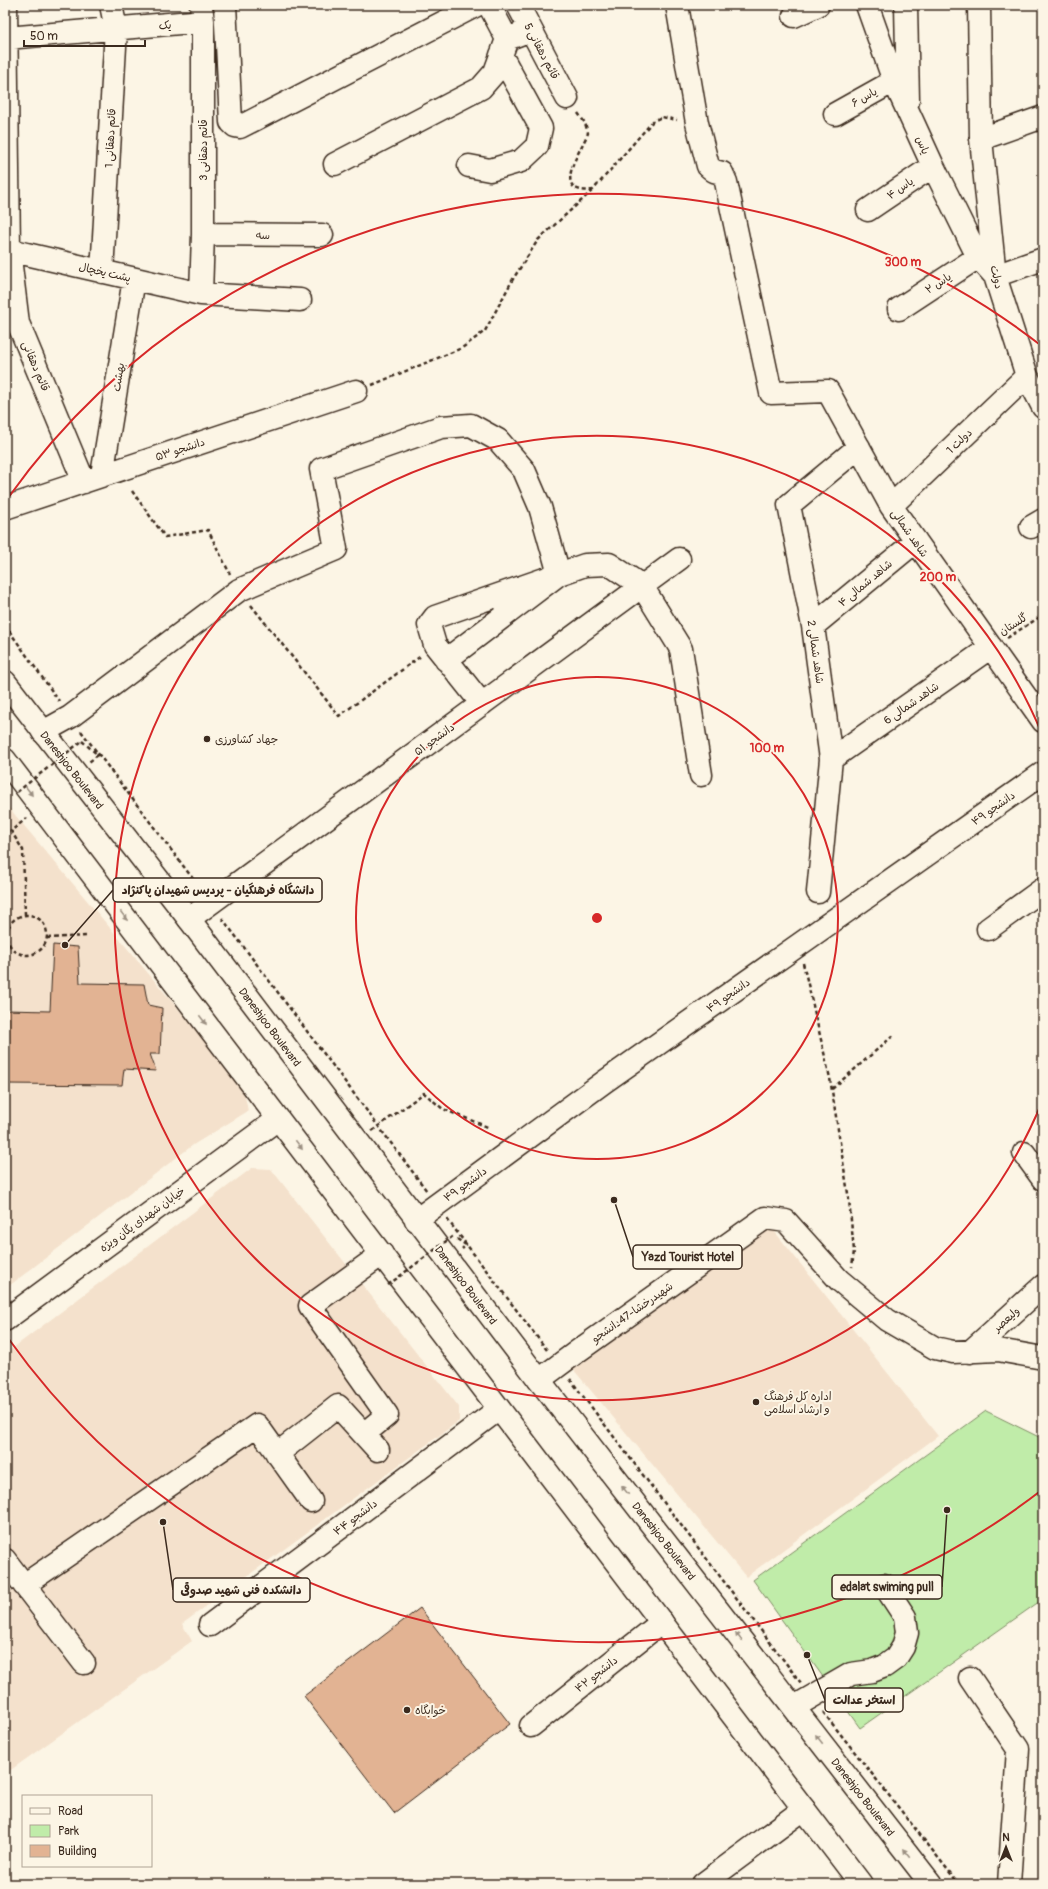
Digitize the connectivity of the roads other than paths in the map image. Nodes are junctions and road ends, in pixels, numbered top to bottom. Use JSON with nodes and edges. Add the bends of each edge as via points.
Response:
{"nodes":[{"id":1,"x":6,"y":5,"type":"edge"},
{"id":2,"x":111,"y":5,"type":"edge"},
{"id":3,"x":225,"y":5,"type":"edge"},
{"id":4,"x":477,"y":5,"type":"edge"},
{"id":5,"x":490,"y":5,"type":"edge"},
{"id":6,"x":518,"y":5,"type":"edge"},
{"id":7,"x":677,"y":5,"type":"edge"},
{"id":8,"x":818,"y":5,"type":"edge"},
{"id":9,"x":867,"y":5,"type":"edge"},
{"id":10,"x":906,"y":5,"type":"edge"},
{"id":11,"x":979,"y":5,"type":"edge"},
{"id":12,"x":202,"y":13,"type":"edge"},
{"id":13,"x":794,"y":16,"type":"dead end"},
{"id":14,"x":116,"y":29,"type":"junction"},
{"id":15,"x":530,"y":30,"type":"junction"},
{"id":16,"x":8,"y":38,"type":"junction"},
{"id":17,"x":504,"y":47,"type":"junction"},
{"id":18,"x":894,"y":81,"type":"junction"},
{"id":19,"x":567,"y":98,"type":"road end"},
{"id":20,"x":908,"y":109,"type":"junction"},
{"id":21,"x":835,"y":114,"type":"dead end"},
{"id":22,"x":1043,"y":117,"type":"edge"},
{"id":23,"x":981,"y":139,"type":"junction"},
{"id":24,"x":335,"y":164,"type":"dead end"},
{"id":25,"x":469,"y":166,"type":"dead end"},
{"id":26,"x":932,"y":166,"type":"junction"},
{"id":27,"x":868,"y":210,"type":"dead end"},
{"id":28,"x":203,"y":234,"type":"junction"},
{"id":29,"x":322,"y":235,"type":"dead end"},
{"id":30,"x":9,"y":250,"type":"junction"},
{"id":31,"x":978,"y":257,"type":"junction"},
{"id":32,"x":1043,"y":259,"type":"edge"},
{"id":33,"x":102,"y":272,"type":"junction"},
{"id":34,"x":995,"y":276,"type":"junction"},
{"id":35,"x":134,"y":279,"type":"junction"},
{"id":36,"x":201,"y":294,"type":"junction"},
{"id":37,"x":300,"y":300,"type":"dead end"},
{"id":38,"x":898,"y":309,"type":"dead end"},
{"id":39,"x":1027,"y":376,"type":"junction"},
{"id":40,"x":356,"y":391,"type":"road end"},
{"id":41,"x":1042,"y":403,"type":"edge"},
{"id":42,"x":859,"y":447,"type":"junction"},
{"id":43,"x":93,"y":478,"type":"junction"},
{"id":44,"x":892,"y":506,"type":"junction"},
{"id":45,"x":5,"y":508,"type":"edge"},
{"id":46,"x":916,"y":541,"type":"junction"},
{"id":47,"x":679,"y":558,"type":"dead end"},
{"id":48,"x":559,"y":574,"type":"junction"},
{"id":49,"x":642,"y":586,"type":"junction"},
{"id":50,"x":813,"y":626,"type":"junction"},
{"id":51,"x":991,"y":647,"type":"junction"},
{"id":52,"x":441,"y":653,"type":"junction"},
{"id":53,"x":5,"y":682,"type":"edge"},
{"id":54,"x":482,"y":704,"type":"junction"},
{"id":55,"x":1043,"y":721,"type":"edge"},
{"id":56,"x":43,"y":732,"type":"junction"},
{"id":57,"x":831,"y":759,"type":"junction"},
{"id":58,"x":5,"y":760,"type":"edge"},
{"id":59,"x":1043,"y":773,"type":"edge"},
{"id":60,"x":701,"y":775,"type":"dead end"},
{"id":61,"x":1043,"y":889,"type":"edge"},
{"id":62,"x":818,"y":892,"type":"dead end"},
{"id":63,"x":189,"y":919,"type":"junction"},
{"id":64,"x":988,"y":929,"type":"dead end"},
{"id":65,"x":278,"y":1119,"type":"junction"},
{"id":66,"x":1024,"y":1153,"type":"dead end"},
{"id":67,"x":1043,"y":1179,"type":"edge"},
{"id":68,"x":416,"y":1220,"type":"junction"},
{"id":69,"x":382,"y":1254,"type":"junction"},
{"id":70,"x":1043,"y":1286,"type":"edge"},
{"id":71,"x":5,"y":1320,"type":"edge"},
{"id":72,"x":970,"y":1352,"type":"junction"},
{"id":73,"x":1043,"y":1358,"type":"edge"},
{"id":74,"x":539,"y":1380,"type":"junction"},
{"id":75,"x":499,"y":1409,"type":"junction"},
{"id":76,"x":277,"y":1454,"type":"junction"},
{"id":77,"x":311,"y":1501,"type":"dead end"},
{"id":78,"x":5,"y":1560,"type":"edge"},
{"id":79,"x":24,"y":1585,"type":"junction"},
{"id":80,"x":884,"y":1585,"type":"dead end"},
{"id":81,"x":662,"y":1622,"type":"junction"},
{"id":82,"x":210,"y":1625,"type":"dead end"},
{"id":83,"x":84,"y":1663,"type":"dead end"},
{"id":84,"x":970,"y":1678,"type":"dead end"},
{"id":85,"x":803,"y":1703,"type":"junction"},
{"id":86,"x":531,"y":1726,"type":"dead end"},
{"id":87,"x":804,"y":1809,"type":"junction"},
{"id":88,"x":703,"y":1884,"type":"edge"},
{"id":89,"x":861,"y":1884,"type":"edge"},
{"id":90,"x":931,"y":1884,"type":"edge"},
{"id":91,"x":1009,"y":1884,"type":"edge"}],
"edges":[{"from":1,"to":16,"type":"street","name":"قائم دهقانی"},
{"from":2,"to":14,"type":"street","name":"قائم دهقانی 1"},
{"from":3,"to":4,"type":"street","via":[[231,122],[240,127]]},
{"from":5,"to":17,"type":"street"},
{"from":6,"to":15,"type":"street","name":"قائم دهقانی 5"},
{"from":7,"to":42,"type":"street","name":"شاهد شمالی","via":[[708,166],[722,173],[726,182],[769,389],[771,393],[828,391]]},
{"from":8,"to":13,"type":"street"},
{"from":9,"to":18,"type":"street","name":"یاس"},
{"from":10,"to":20,"type":"street"},
{"from":11,"to":23,"type":"street","name":"دولت"},
{"from":12,"to":14,"type":"street","name":"یک"},
{"from":12,"to":28,"type":"street","name":"قائم دهقانی 3"},
{"from":14,"to":16,"type":"street","name":"یک"},
{"from":14,"to":33,"type":"street","name":"قائم دهقانی 1"},
{"from":15,"to":17,"type":"street"},
{"from":15,"to":19,"type":"street","name":"قائم دهقانی 5"},
{"from":16,"to":30,"type":"street","name":"قائم دهقانی"},
{"from":17,"to":24,"type":"street","via":[[495,72],[481,88]]},
{"from":17,"to":25,"type":"street","via":[[541,128],[537,146],[521,161],[490,170]]},
{"from":18,"to":20,"type":"street","name":"یاس"},
{"from":18,"to":21,"type":"street","name":"یاس ۶"},
{"from":20,"to":26,"type":"street","name":"یاس"},
{"from":22,"to":23,"type":"street"},
{"from":23,"to":34,"type":"street","name":"دولت"},
{"from":26,"to":27,"type":"street","name":"یاس ۴"},
{"from":26,"to":31,"type":"street","name":"یاس"},
{"from":28,"to":29,"type":"street","name":"سه"},
{"from":28,"to":36,"type":"street","name":"قائم دهقانی 3"},
{"from":30,"to":33,"type":"street","name":"پشت یخچال"},
{"from":30,"to":43,"type":"street","name":"قائم دهقانی","via":[[18,323]]},
{"from":31,"to":34,"type":"street","name":"یاس"},
{"from":31,"to":38,"type":"street","name":"یاس ۲"},
{"from":32,"to":34,"type":"street"},
{"from":33,"to":35,"type":"street","name":"پشت یخچال"},
{"from":34,"to":39,"type":"street","name":"دولت"},
{"from":35,"to":36,"type":"street","name":"پشت یخچال"},
{"from":35,"to":43,"type":"street","name":"بهشت"},
{"from":36,"to":37,"type":"street"},
{"from":39,"to":41,"type":"street","name":"دولت"},
{"from":39,"to":44,"type":"street","name":"دولت 1"},
{"from":40,"to":43,"type":"street","name":"دانشجو ۵۳"},
{"from":42,"to":44,"type":"street","name":"شاهد شمالی"},
{"from":42,"to":50,"type":"street","name":"شاهد شمالی 2","via":[[789,504]]},
{"from":43,"to":45,"type":"street","name":"دانشجو ۵۳"},
{"from":44,"to":46,"type":"street","name":"شاهد شمالی"},
{"from":46,"to":50,"type":"street","name":"شاهد شمالی ۴"},
{"from":46,"to":51,"type":"street","name":"شاهد شمالی"},
{"from":47,"to":49,"type":"street","name":"دانشجو ۵۱"},
{"from":48,"to":49,"type":"street","via":[[585,565],[609,564]]},
{"from":48,"to":52,"type":"street"},
{"from":48,"to":52,"type":"street","via":[[435,617],[429,625]]},
{"from":48,"to":56,"type":"street","via":[[540,507],[524,470],[498,440],[471,425],[441,427],[321,469],[336,549],[239,590],[70,717]]},
{"from":49,"to":54,"type":"street","name":"دانشجو ۵۱"},
{"from":49,"to":60,"type":"street","via":[[682,649]]},
{"from":50,"to":57,"type":"street","name":"شاهد شمالی 2"},
{"from":51,"to":55,"type":"street","name":"شاهد شمالی"},
{"from":51,"to":57,"type":"street","name":"شاهد شمالی 6"},
{"from":52,"to":54,"type":"street"},
{"from":53,"to":56,"type":"street","name":"Daneshjoo Boulevard"},
{"from":54,"to":63,"type":"street","name":"دانشجو ۵۱"},
{"from":56,"to":63,"type":"street","name":"Daneshjoo Boulevard"},
{"from":57,"to":62,"type":"street","name":"شاهد شمالی 2"},
{"from":58,"to":65,"type":"street","one_way":true},
{"from":59,"to":68,"type":"street","name":"دانشجو ۴۹","via":[[604,1082]]},
{"from":61,"to":64,"type":"street"},
{"from":63,"to":68,"type":"street","name":"Daneshjoo Boulevard"},
{"from":65,"to":69,"type":"street","one_way":true},
{"from":65,"to":71,"type":"street","name":"خیابان شهدای یگان ویژه"},
{"from":66,"to":67,"type":"street"},
{"from":68,"to":74,"type":"street","name":"Daneshjoo Boulevard"},
{"from":69,"to":75,"type":"street"},
{"from":69,"to":76,"type":"street","via":[[310,1306],[387,1415],[371,1442],[338,1406]]},
{"from":70,"to":72,"type":"street","name":"ولیعصر"},
{"from":72,"to":73,"type":"street","via":[[998,1350]]},
{"from":72,"to":74,"type":"street","name":"شهیدرخشا-47دانشجو","via":[[935,1348],[887,1320],[839,1280],[786,1221],[765,1218]]},
{"from":85,"to":74,"type":"street","name":"Daneshjoo Boulevard","one_way":true},
{"from":75,"to":81,"type":"street"},
{"from":75,"to":82,"type":"street","name":"دانشجو ۴۴"},
{"from":76,"to":77,"type":"street"},
{"from":76,"to":79,"type":"street","via":[[257,1424]]},
{"from":78,"to":79,"type":"street"},
{"from":79,"to":83,"type":"street"},
{"from":80,"to":85,"type":"street","via":[[905,1617],[906,1633],[903,1647],[896,1658],[872,1671],[851,1674]]},
{"from":81,"to":86,"type":"street","name":"دانشجو ۴۲"},
{"from":81,"to":87,"type":"street"},
{"from":84,"to":91,"type":"street","via":[[1018,1749]]},
{"from":90,"to":85,"type":"street","name":"Daneshjoo Boulevard","one_way":true},
{"from":87,"to":88,"type":"street"},
{"from":87,"to":89,"type":"street"}]}
